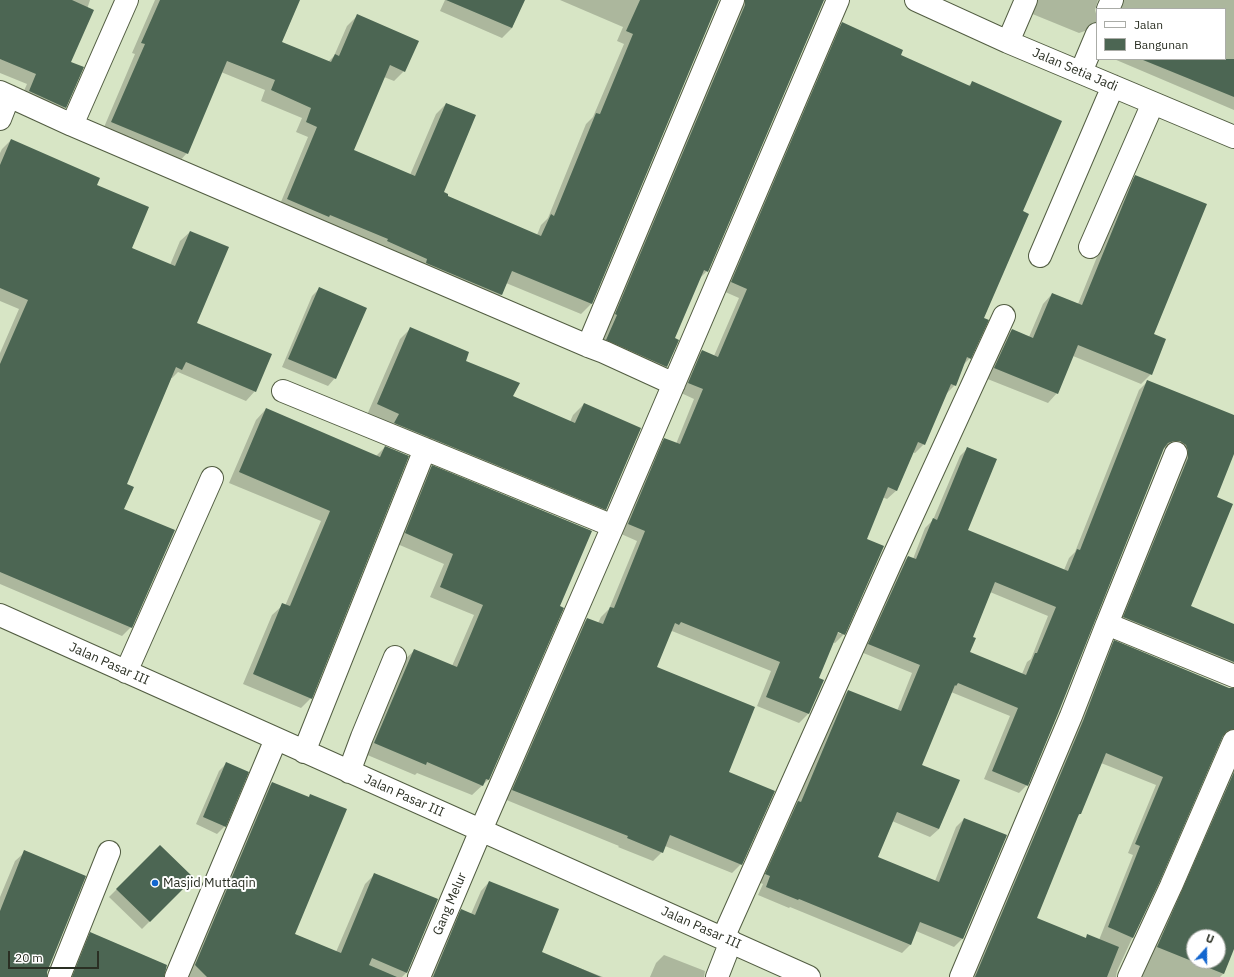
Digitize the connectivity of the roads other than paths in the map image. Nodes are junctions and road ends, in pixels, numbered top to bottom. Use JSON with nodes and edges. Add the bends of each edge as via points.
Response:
{"nodes":[{"id":1,"x":127,"y":0,"type":"edge"},
{"id":2,"x":733,"y":0,"type":"edge"},
{"id":3,"x":838,"y":0,"type":"edge"},
{"id":4,"x":1026,"y":0,"type":"edge"},
{"id":5,"x":920,"y":1,"type":"edge"},
{"id":6,"x":1096,"y":36,"type":"edge"},
{"id":7,"x":1008,"y":42,"type":"junction"},
{"id":8,"x":1081,"y":72,"type":"junction"},
{"id":9,"x":1113,"y":86,"type":"junction"},
{"id":10,"x":5,"y":94,"type":"edge"},
{"id":11,"x":1153,"y":103,"type":"junction"},
{"id":12,"x":0,"y":118,"type":"edge"},
{"id":13,"x":72,"y":125,"type":"junction"},
{"id":14,"x":1234,"y":137,"type":"edge"},
{"id":15,"x":1090,"y":247,"type":"dead end"},
{"id":16,"x":1040,"y":256,"type":"dead end"},
{"id":17,"x":1004,"y":316,"type":"dead end"},
{"id":18,"x":588,"y":346,"type":"junction"},
{"id":19,"x":674,"y":384,"type":"junction"},
{"id":20,"x":283,"y":391,"type":"dead end"},
{"id":21,"x":425,"y":449,"type":"junction"},
{"id":22,"x":1176,"y":454,"type":"dead end"},
{"id":23,"x":212,"y":478,"type":"dead end"},
{"id":24,"x":613,"y":526,"type":"junction"},
{"id":25,"x":0,"y":616,"type":"edge"},
{"id":26,"x":1107,"y":624,"type":"junction"},
{"id":27,"x":395,"y":657,"type":"dead end"},
{"id":28,"x":126,"y":672,"type":"junction"},
{"id":29,"x":1234,"y":676,"type":"edge"},
{"id":30,"x":276,"y":739,"type":"junction"},
{"id":31,"x":1234,"y":741,"type":"edge"},
{"id":32,"x":304,"y":752,"type":"junction"},
{"id":33,"x":350,"y":772,"type":"junction"},
{"id":34,"x":481,"y":830,"type":"junction"},
{"id":35,"x":109,"y":852,"type":"dead end"},
{"id":36,"x":727,"y":940,"type":"junction"},
{"id":37,"x":59,"y":977,"type":"edge"},
{"id":38,"x":176,"y":977,"type":"edge"},
{"id":39,"x":419,"y":977,"type":"edge"},
{"id":40,"x":717,"y":977,"type":"edge"},
{"id":41,"x":809,"y":977,"type":"edge"},
{"id":42,"x":961,"y":977,"type":"edge"},
{"id":43,"x":1129,"y":977,"type":"edge"}],
"edges":[{"from":1,"to":13,"type":"street"},
{"from":2,"to":18,"type":"street"},
{"from":3,"to":19,"type":"street","name":"Gang Melur"},
{"from":4,"to":7,"type":"street"},
{"from":5,"to":7,"type":"street","name":"Jalan Setia Jadi"},
{"from":6,"to":8,"type":"street"},
{"from":7,"to":8,"type":"street","name":"Jalan Setia Jadi"},
{"from":8,"to":9,"type":"street","name":"Jalan Setia Jadi"},
{"from":9,"to":11,"type":"street","name":"Jalan Setia Jadi"},
{"from":9,"to":16,"type":"street"},
{"from":10,"to":12,"type":"street"},
{"from":10,"to":13,"type":"street"},
{"from":11,"to":14,"type":"street","name":"Jalan Setia Jadi"},
{"from":11,"to":15,"type":"street"},
{"from":13,"to":18,"type":"street"},
{"from":17,"to":36,"type":"street","via":[[891,562]]},
{"from":18,"to":19,"type":"street"},
{"from":19,"to":24,"type":"street","name":"Gang Melur"},
{"from":20,"to":21,"type":"street"},
{"from":21,"to":24,"type":"street"},
{"from":21,"to":32,"type":"street"},
{"from":22,"to":26,"type":"street"},
{"from":23,"to":28,"type":"street"},
{"from":24,"to":34,"type":"street","name":"Gang Melur"},
{"from":25,"to":28,"type":"street","name":"Jalan Pasar III"},
{"from":26,"to":29,"type":"street"},
{"from":26,"to":42,"type":"street"},
{"from":27,"to":33,"type":"street"},
{"from":28,"to":30,"type":"street","name":"Jalan Pasar III"},
{"from":30,"to":32,"type":"street","name":"Jalan Pasar III"},
{"from":30,"to":38,"type":"street"},
{"from":31,"to":43,"type":"street","via":[[1172,886]]},
{"from":32,"to":33,"type":"street","name":"Jalan Pasar III"},
{"from":33,"to":34,"type":"street","name":"Jalan Pasar III"},
{"from":34,"to":36,"type":"street","name":"Jalan Pasar III"},
{"from":34,"to":39,"type":"street","name":"Gang Melur"},
{"from":35,"to":37,"type":"street"},
{"from":36,"to":40,"type":"street"},
{"from":36,"to":41,"type":"street","name":"Jalan Pasar III"}]}
